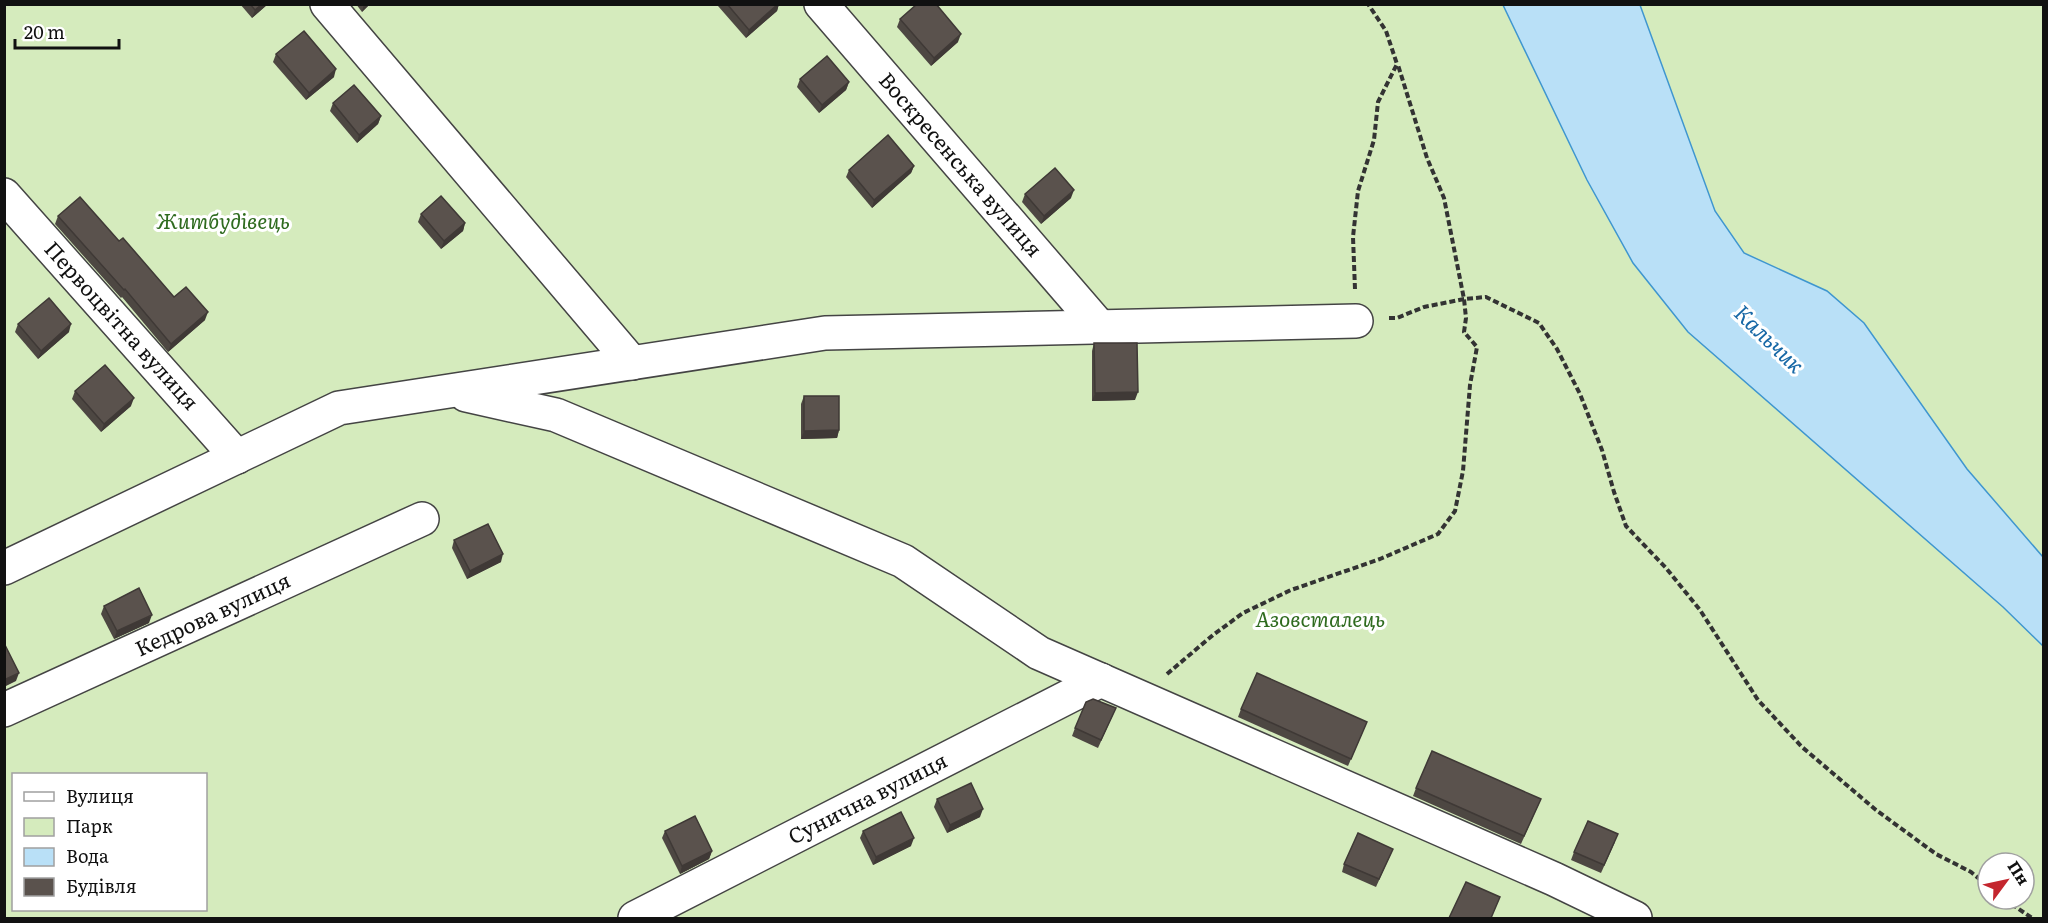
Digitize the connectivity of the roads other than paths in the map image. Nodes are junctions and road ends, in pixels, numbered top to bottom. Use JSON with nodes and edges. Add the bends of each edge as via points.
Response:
{"nodes":[{"id":1,"x":327,"y":4,"type":"edge"},
{"id":2,"x":821,"y":4,"type":"edge"},
{"id":3,"x":4,"y":195,"type":"edge"},
{"id":4,"x":1356,"y":321,"type":"road end"},
{"id":5,"x":1099,"y":327,"type":"junction"},
{"id":6,"x":632,"y":363,"type":"junction"},
{"id":7,"x":447,"y":391,"type":"junction"},
{"id":8,"x":237,"y":457,"type":"junction"},
{"id":9,"x":422,"y":519,"type":"dead end"},
{"id":10,"x":4,"y":568,"type":"edge"},
{"id":11,"x":1101,"y":680,"type":"junction"},
{"id":12,"x":4,"y":710,"type":"edge"},
{"id":13,"x":635,"y":918,"type":"edge"},
{"id":14,"x":1635,"y":918,"type":"edge"}],
"edges":[{"from":1,"to":6,"type":"lane"},
{"from":2,"to":5,"type":"lane","name":"Воскресенська вулиця"},
{"from":3,"to":8,"type":"lane","name":"Первоцвітна вулиця"},
{"from":4,"to":5,"type":"lane"},
{"from":5,"to":6,"type":"lane","via":[[825,333]]},
{"from":6,"to":7,"type":"lane"},
{"from":7,"to":8,"type":"lane","via":[[339,408]]},
{"from":7,"to":11,"type":"lane","via":[[556,415],[903,561],[1040,653]]},
{"from":8,"to":10,"type":"lane"},
{"from":9,"to":12,"type":"lane","name":"Кедрова вулиця"},
{"from":11,"to":13,"type":"lane","name":"Сунична вулиця"},
{"from":11,"to":14,"type":"lane"}]}
